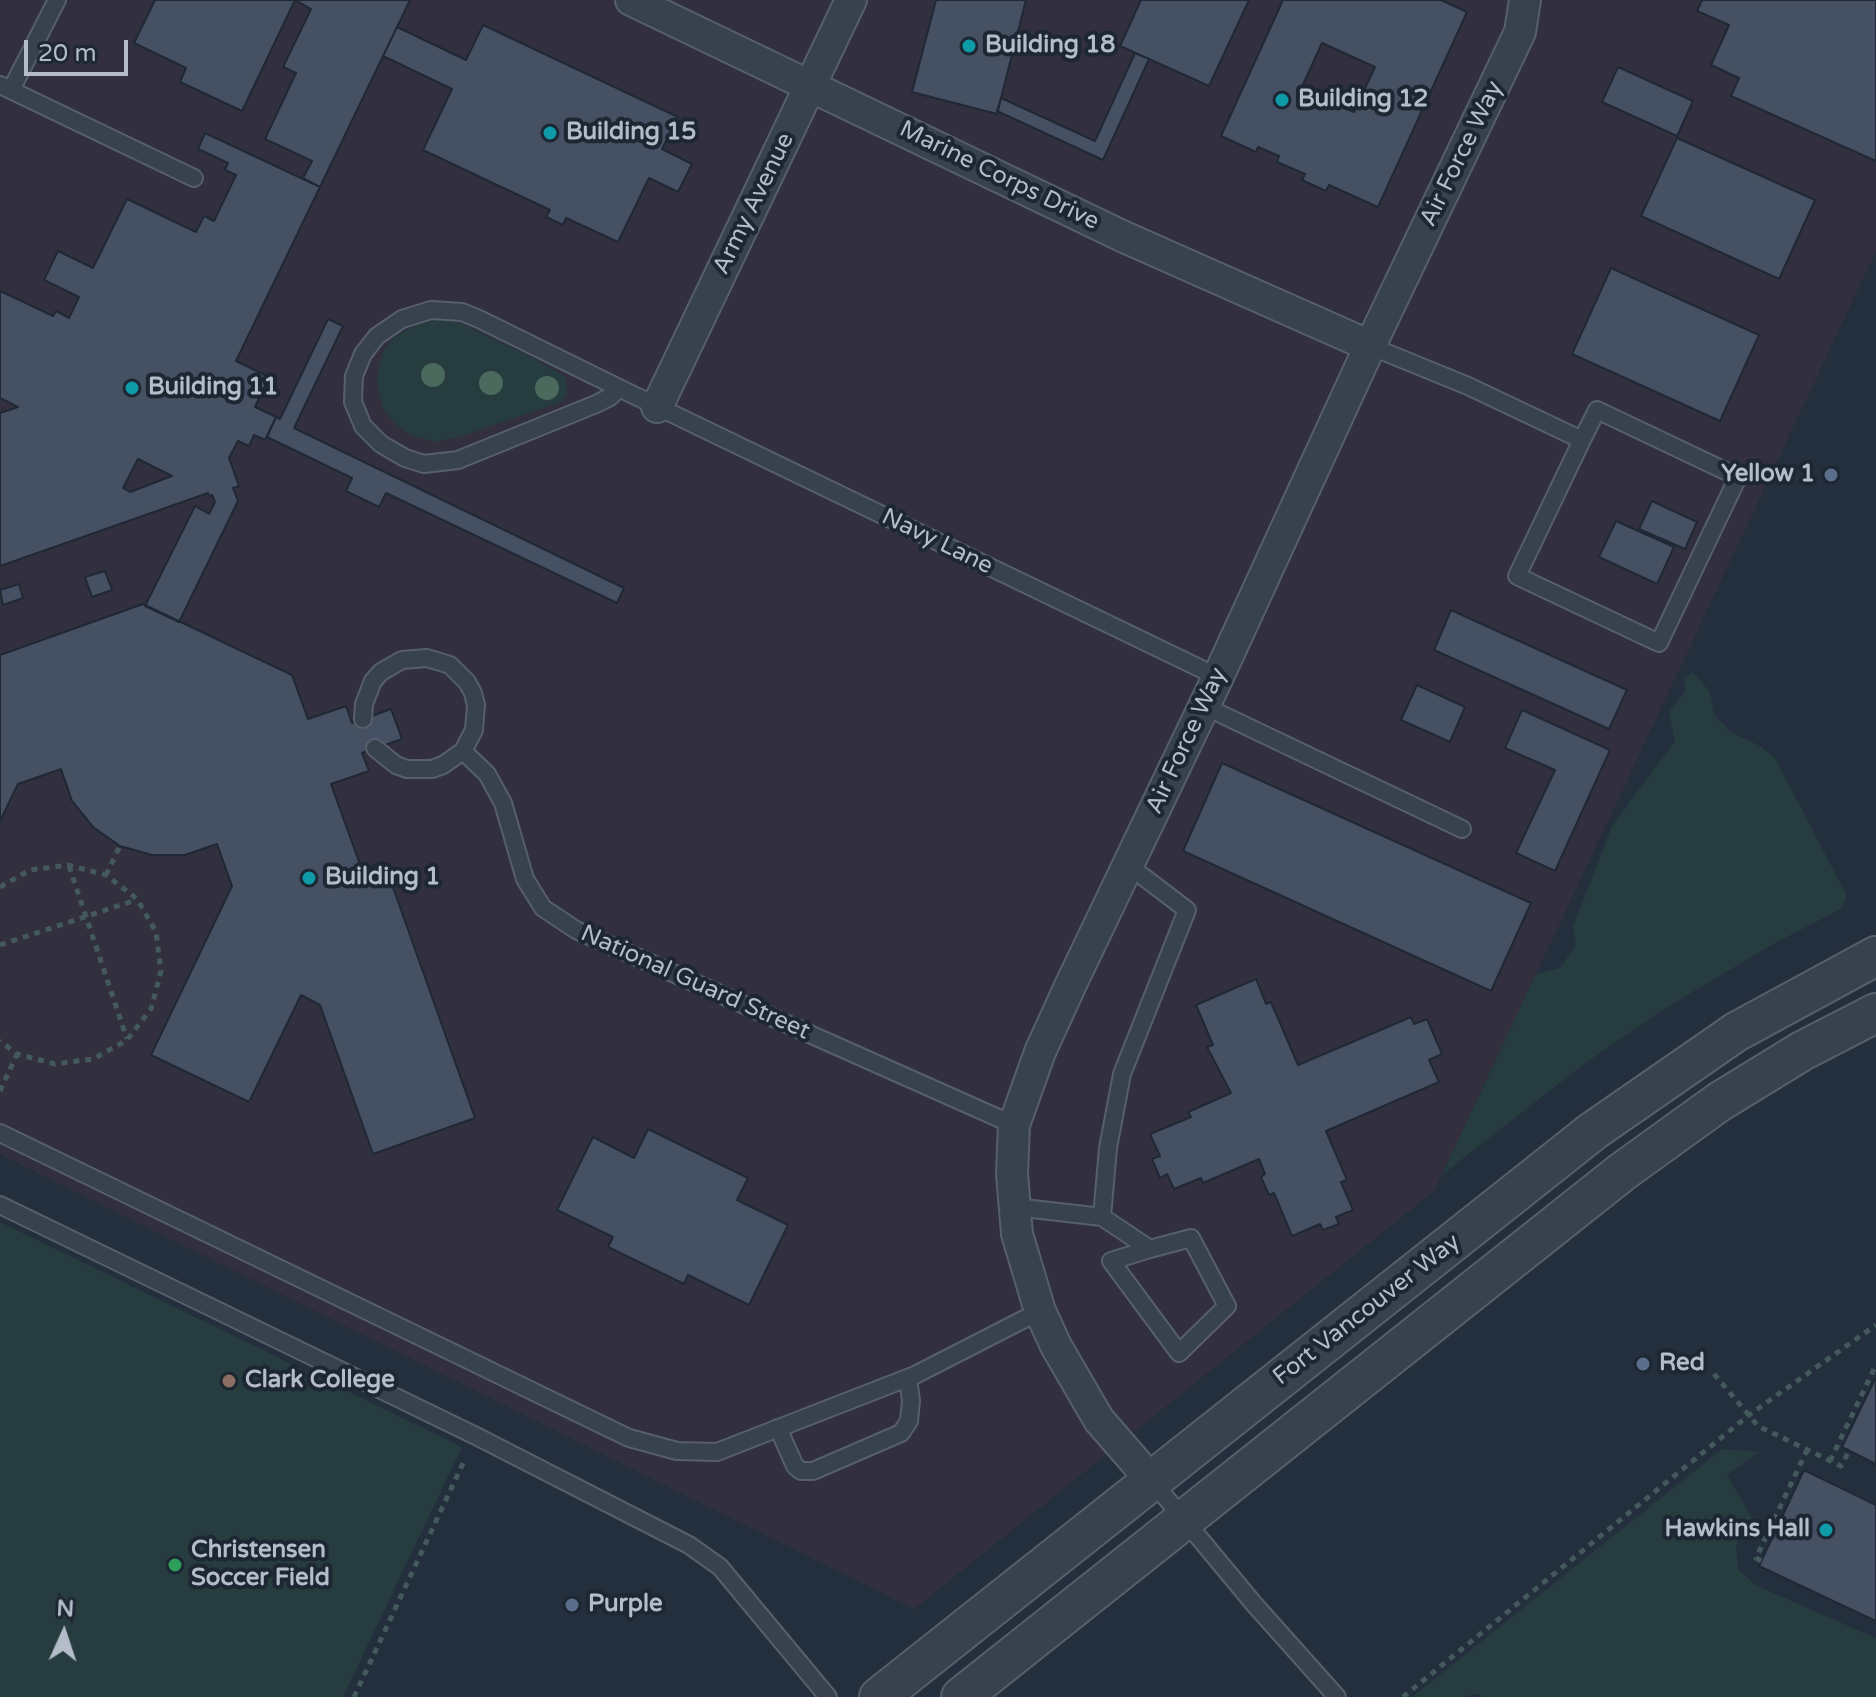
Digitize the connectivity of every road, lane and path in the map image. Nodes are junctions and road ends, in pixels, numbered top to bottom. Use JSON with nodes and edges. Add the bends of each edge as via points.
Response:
{"nodes":[{"id":1,"x":57,"y":0,"type":"edge"},
{"id":2,"x":631,"y":0,"type":"edge"},
{"id":3,"x":851,"y":0,"type":"edge"},
{"id":4,"x":1525,"y":0,"type":"edge"},
{"id":5,"x":811,"y":86,"type":"junction"},
{"id":6,"x":6,"y":87,"type":"edge"},
{"id":7,"x":194,"y":178,"type":"dead end"},
{"id":8,"x":1370,"y":346,"type":"junction"},
{"id":9,"x":619,"y":388,"type":"junction"},
{"id":10,"x":657,"y":407,"type":"junction"},
{"id":11,"x":1582,"y":440,"type":"junction"},
{"id":12,"x":1218,"y":677,"type":"junction"},
{"id":13,"x":1204,"y":706,"type":"junction"},
{"id":14,"x":363,"y":719,"type":"dead end"},
{"id":15,"x":375,"y":748,"type":"dead end"},
{"id":16,"x":463,"y":751,"type":"junction"},
{"id":17,"x":1462,"y":829,"type":"dead end"},
{"id":18,"x":120,"y":846,"type":"dead end"},
{"id":19,"x":68,"y":865,"type":"junction"},
{"id":20,"x":1128,"y":865,"type":"junction"},
{"id":21,"x":106,"y":875,"type":"junction"},
{"id":22,"x":0,"y":887,"type":"edge"},
{"id":23,"x":137,"y":899,"type":"junction"},
{"id":24,"x":85,"y":916,"type":"junction"},
{"id":25,"x":0,"y":945,"type":"edge"},
{"id":26,"x":1876,"y":956,"type":"edge"},
{"id":27,"x":1876,"y":1013,"type":"edge"},
{"id":28,"x":127,"y":1040,"type":"junction"},
{"id":29,"x":0,"y":1041,"type":"edge"},
{"id":30,"x":17,"y":1054,"type":"junction"},
{"id":31,"x":0,"y":1091,"type":"edge"},
{"id":32,"x":1014,"y":1125,"type":"junction"},
{"id":33,"x":0,"y":1133,"type":"edge"},
{"id":34,"x":0,"y":1205,"type":"edge"},
{"id":35,"x":1015,"y":1207,"type":"junction"},
{"id":36,"x":1102,"y":1217,"type":"junction"},
{"id":37,"x":1150,"y":1249,"type":"junction"},
{"id":38,"x":1040,"y":1311,"type":"junction"},
{"id":39,"x":1876,"y":1325,"type":"edge"},
{"id":40,"x":1868,"y":1330,"type":"junction"},
{"id":41,"x":1876,"y":1334,"type":"edge"},
{"id":42,"x":1876,"y":1365,"type":"edge"},
{"id":43,"x":1714,"y":1374,"type":"dead end"},
{"id":44,"x":908,"y":1378,"type":"junction"},
{"id":45,"x":1749,"y":1415,"type":"junction"},
{"id":46,"x":778,"y":1428,"type":"junction"},
{"id":47,"x":476,"y":1436,"type":"junction"},
{"id":48,"x":1807,"y":1450,"type":"junction"},
{"id":49,"x":1849,"y":1451,"type":"dead end"},
{"id":50,"x":1830,"y":1461,"type":"junction"},
{"id":51,"x":1152,"y":1481,"type":"junction"},
{"id":52,"x":1184,"y":1521,"type":"junction"},
{"id":53,"x":1761,"y":1561,"type":"dead end"},
{"id":54,"x":354,"y":1697,"type":"edge"},
{"id":55,"x":828,"y":1697,"type":"edge"},
{"id":56,"x":879,"y":1697,"type":"edge"},
{"id":57,"x":961,"y":1697,"type":"edge"},
{"id":58,"x":1337,"y":1697,"type":"edge"},
{"id":59,"x":1403,"y":1697,"type":"edge"}],
"edges":[{"from":1,"to":6,"type":"lane"},
{"from":2,"to":5,"type":"street","name":"Marine Corps Drive"},
{"from":3,"to":5,"type":"street","name":"Army Avenue"},
{"from":4,"to":8,"type":"street","name":"Air Force Way","via":[[1520,32]]},
{"from":5,"to":8,"type":"street","name":"Marine Corps Drive","via":[[1122,236]]},
{"from":5,"to":10,"type":"street","name":"Army Avenue"},
{"from":6,"to":7,"type":"lane"},
{"from":8,"to":11,"type":"lane"},
{"from":8,"to":12,"type":"street","name":"Air Force Way"},
{"from":9,"to":9,"type":"lane","name":"Navy Lane","via":[[479,319],[431,310],[402,319],[377,336],[358,363],[352,388],[357,414],[371,436],[424,464],[458,460],[610,397]]},
{"from":9,"to":10,"type":"lane","name":"Navy Lane"},
{"from":10,"to":12,"type":"lane","name":"Navy Lane"},
{"from":11,"to":11,"type":"lane","via":[[1597,410],[1738,477],[1659,643],[1517,576]]},
{"from":12,"to":13,"type":"street","name":"Air Force Way"},
{"from":13,"to":17,"type":"lane"},
{"from":13,"to":20,"type":"street","name":"Air Force Way"},
{"from":14,"to":16,"type":"lane","via":[[367,692],[381,672],[402,660],[439,660],[467,682],[476,705],[474,730]]},
{"from":15,"to":16,"type":"lane","via":[[396,765],[420,770],[443,765]]},
{"from":16,"to":32,"type":"lane","name":"National Guard Street","via":[[487,774],[503,803],[525,879],[543,908],[576,930]]},
{"from":18,"to":21,"type":"path"},
{"from":19,"to":21,"type":"path"},
{"from":19,"to":22,"type":"path","via":[[30,870]]},
{"from":19,"to":24,"type":"path"},
{"from":20,"to":32,"type":"street","name":"Air Force Way","via":[[1040,1052]]},
{"from":20,"to":36,"type":"lane","via":[[1187,910],[1122,1074]]},
{"from":21,"to":23,"type":"path"},
{"from":23,"to":24,"type":"path"},
{"from":23,"to":28,"type":"path","via":[[156,932],[161,971],[151,1009]]},
{"from":24,"to":25,"type":"path"},
{"from":24,"to":28,"type":"path"},
{"from":26,"to":51,"type":"street","name":"Fort Vancouver Way","via":[[1736,1032],[1627,1106]]},
{"from":27,"to":52,"type":"street","name":"Fort Vancouver Way","via":[[1719,1102],[1622,1172]]},
{"from":28,"to":30,"type":"path","via":[[93,1059],[55,1064]]},
{"from":29,"to":30,"type":"path"},
{"from":30,"to":31,"type":"path"},
{"from":32,"to":35,"type":"street","name":"Air Force Way"},
{"from":33,"to":46,"type":"lane","via":[[629,1438],[677,1451],[717,1452]]},
{"from":34,"to":47,"type":"lane"},
{"from":35,"to":36,"type":"lane"},
{"from":35,"to":38,"type":"street","name":"Air Force Way","via":[[1017,1234]]},
{"from":36,"to":37,"type":"lane"},
{"from":37,"to":37,"type":"lane","via":[[1111,1261],[1179,1353],[1227,1306],[1191,1238]]},
{"from":38,"to":44,"type":"lane"},
{"from":38,"to":51,"type":"street","name":"Air Force Way","via":[[1099,1420]]},
{"from":39,"to":40,"type":"path"},
{"from":40,"to":41,"type":"path"},
{"from":40,"to":45,"type":"path"},
{"from":42,"to":50,"type":"path"},
{"from":43,"to":45,"type":"path"},
{"from":44,"to":46,"type":"lane"},
{"from":44,"to":46,"type":"lane","via":[[909,1421],[901,1433],[813,1471],[795,1466]]},
{"from":45,"to":48,"type":"path","via":[[1758,1426]]},
{"from":45,"to":59,"type":"path"},
{"from":47,"to":54,"type":"path"},
{"from":47,"to":55,"type":"lane","via":[[689,1545],[720,1567]]},
{"from":48,"to":50,"type":"path"},
{"from":48,"to":53,"type":"path","via":[[1756,1558]]},
{"from":49,"to":50,"type":"path","via":[[1841,1466]]},
{"from":51,"to":52,"type":"lane"},
{"from":51,"to":56,"type":"street","name":"Fort Vancouver Way"},
{"from":52,"to":57,"type":"street","name":"Fort Vancouver Way"},
{"from":52,"to":58,"type":"lane"}]}
